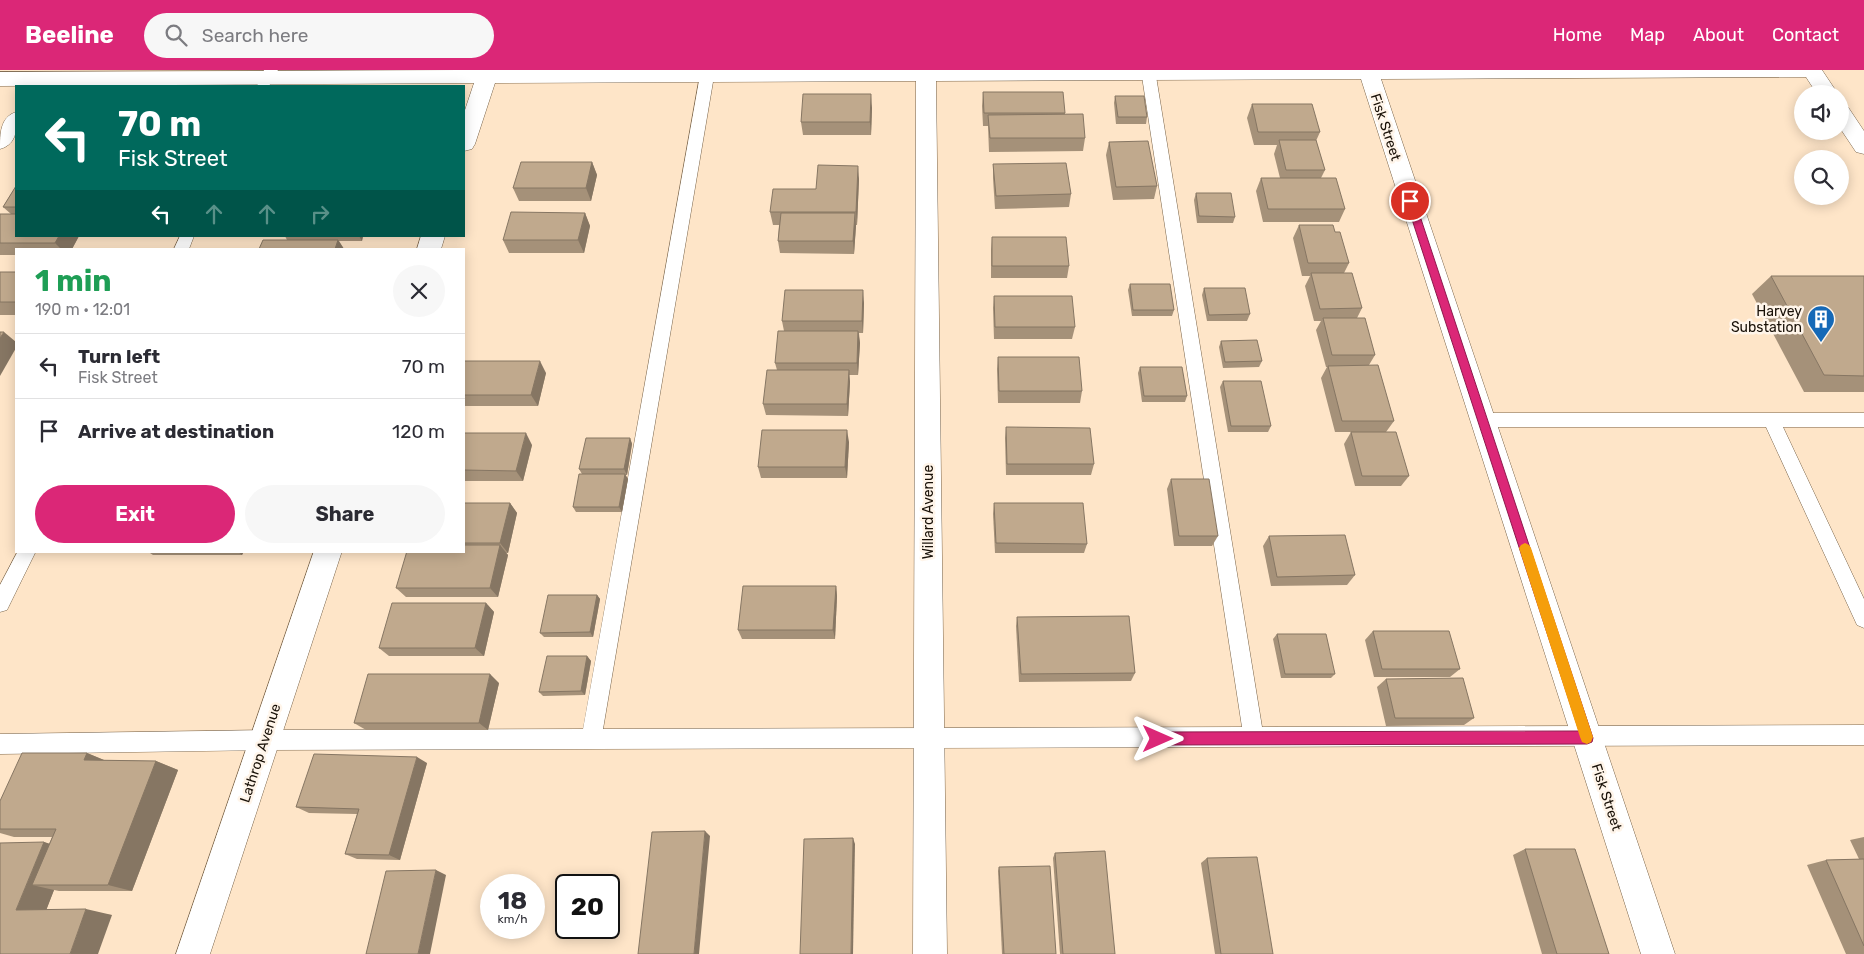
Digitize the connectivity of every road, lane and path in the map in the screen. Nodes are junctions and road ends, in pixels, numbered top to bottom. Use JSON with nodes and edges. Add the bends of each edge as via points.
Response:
{"nodes":[{"id":1,"x":1812,"y":70,"type":"edge"},
{"id":2,"x":1368,"y":71,"type":"edge"},
{"id":3,"x":1583,"y":71,"type":"edge"},
{"id":4,"x":926,"y":72,"type":"edge"},
{"id":5,"x":1148,"y":72,"type":"edge"},
{"id":6,"x":487,"y":73,"type":"edge"},
{"id":7,"x":708,"y":73,"type":"edge"},
{"id":8,"x":44,"y":78,"type":"edge"},
{"id":9,"x":267,"y":78,"type":"edge"},
{"id":10,"x":0,"y":79,"type":"edge"},
{"id":11,"x":1822,"y":85,"type":"edge"},
{"id":12,"x":15,"y":120,"type":"edge"},
{"id":13,"x":1849,"y":125,"type":"edge"},
{"id":14,"x":465,"y":141,"type":"edge"},
{"id":15,"x":0,"y":142,"type":"edge"},
{"id":16,"x":1864,"y":147,"type":"edge"},
{"id":17,"x":1483,"y":420,"type":"junction"},
{"id":18,"x":1771,"y":420,"type":"junction"},
{"id":19,"x":1864,"y":420,"type":"edge"},
{"id":20,"x":26,"y":553,"type":"edge"},
{"id":21,"x":327,"y":553,"type":"edge"},
{"id":22,"x":0,"y":604,"type":"edge"},
{"id":23,"x":1864,"y":619,"type":"edge"},
{"id":24,"x":1864,"y":735,"type":"edge"},
{"id":25,"x":1254,"y":738,"type":"junction"},
{"id":26,"x":1587,"y":738,"type":"junction"},
{"id":27,"x":264,"y":740,"type":"junction"},
{"id":28,"x":591,"y":740,"type":"junction"},
{"id":29,"x":929,"y":740,"type":"junction"},
{"id":30,"x":0,"y":744,"type":"edge"},
{"id":31,"x":193,"y":954,"type":"edge"},
{"id":32,"x":930,"y":954,"type":"edge"},
{"id":33,"x":1658,"y":954,"type":"edge"}],
"edges":[{"from":1,"to":3,"type":"street"},
{"from":1,"to":11,"type":"street"},
{"from":2,"to":3,"type":"street"},
{"from":2,"to":5,"type":"street"},
{"from":2,"to":17,"type":"street","name":"Fisk Street"},
{"from":4,"to":5,"type":"street"},
{"from":4,"to":7,"type":"street"},
{"from":4,"to":29,"type":"street","name":"Willard Avenue"},
{"from":5,"to":25,"type":"lane"},
{"from":6,"to":7,"type":"street"},
{"from":6,"to":9,"type":"street"},
{"from":6,"to":14,"type":"street"},
{"from":7,"to":28,"type":"lane"},
{"from":8,"to":9,"type":"street"},
{"from":8,"to":10,"type":"street"},
{"from":12,"to":15,"type":"street"},
{"from":13,"to":16,"type":"street"},
{"from":17,"to":18,"type":"lane"},
{"from":17,"to":26,"type":"street","name":"Fisk Street"},
{"from":18,"to":19,"type":"lane"},
{"from":18,"to":23,"type":"lane"},
{"from":20,"to":22,"type":"lane"},
{"from":21,"to":27,"type":"street","name":"Lathrop Avenue"},
{"from":24,"to":26,"type":"lane"},
{"from":25,"to":26,"type":"lane"},
{"from":25,"to":29,"type":"lane"},
{"from":26,"to":33,"type":"street","name":"Fisk Street"},
{"from":27,"to":28,"type":"lane"},
{"from":27,"to":30,"type":"lane"},
{"from":27,"to":31,"type":"street","name":"Lathrop Avenue"},
{"from":28,"to":29,"type":"lane"},
{"from":29,"to":32,"type":"street","name":"Willard Avenue"}]}
